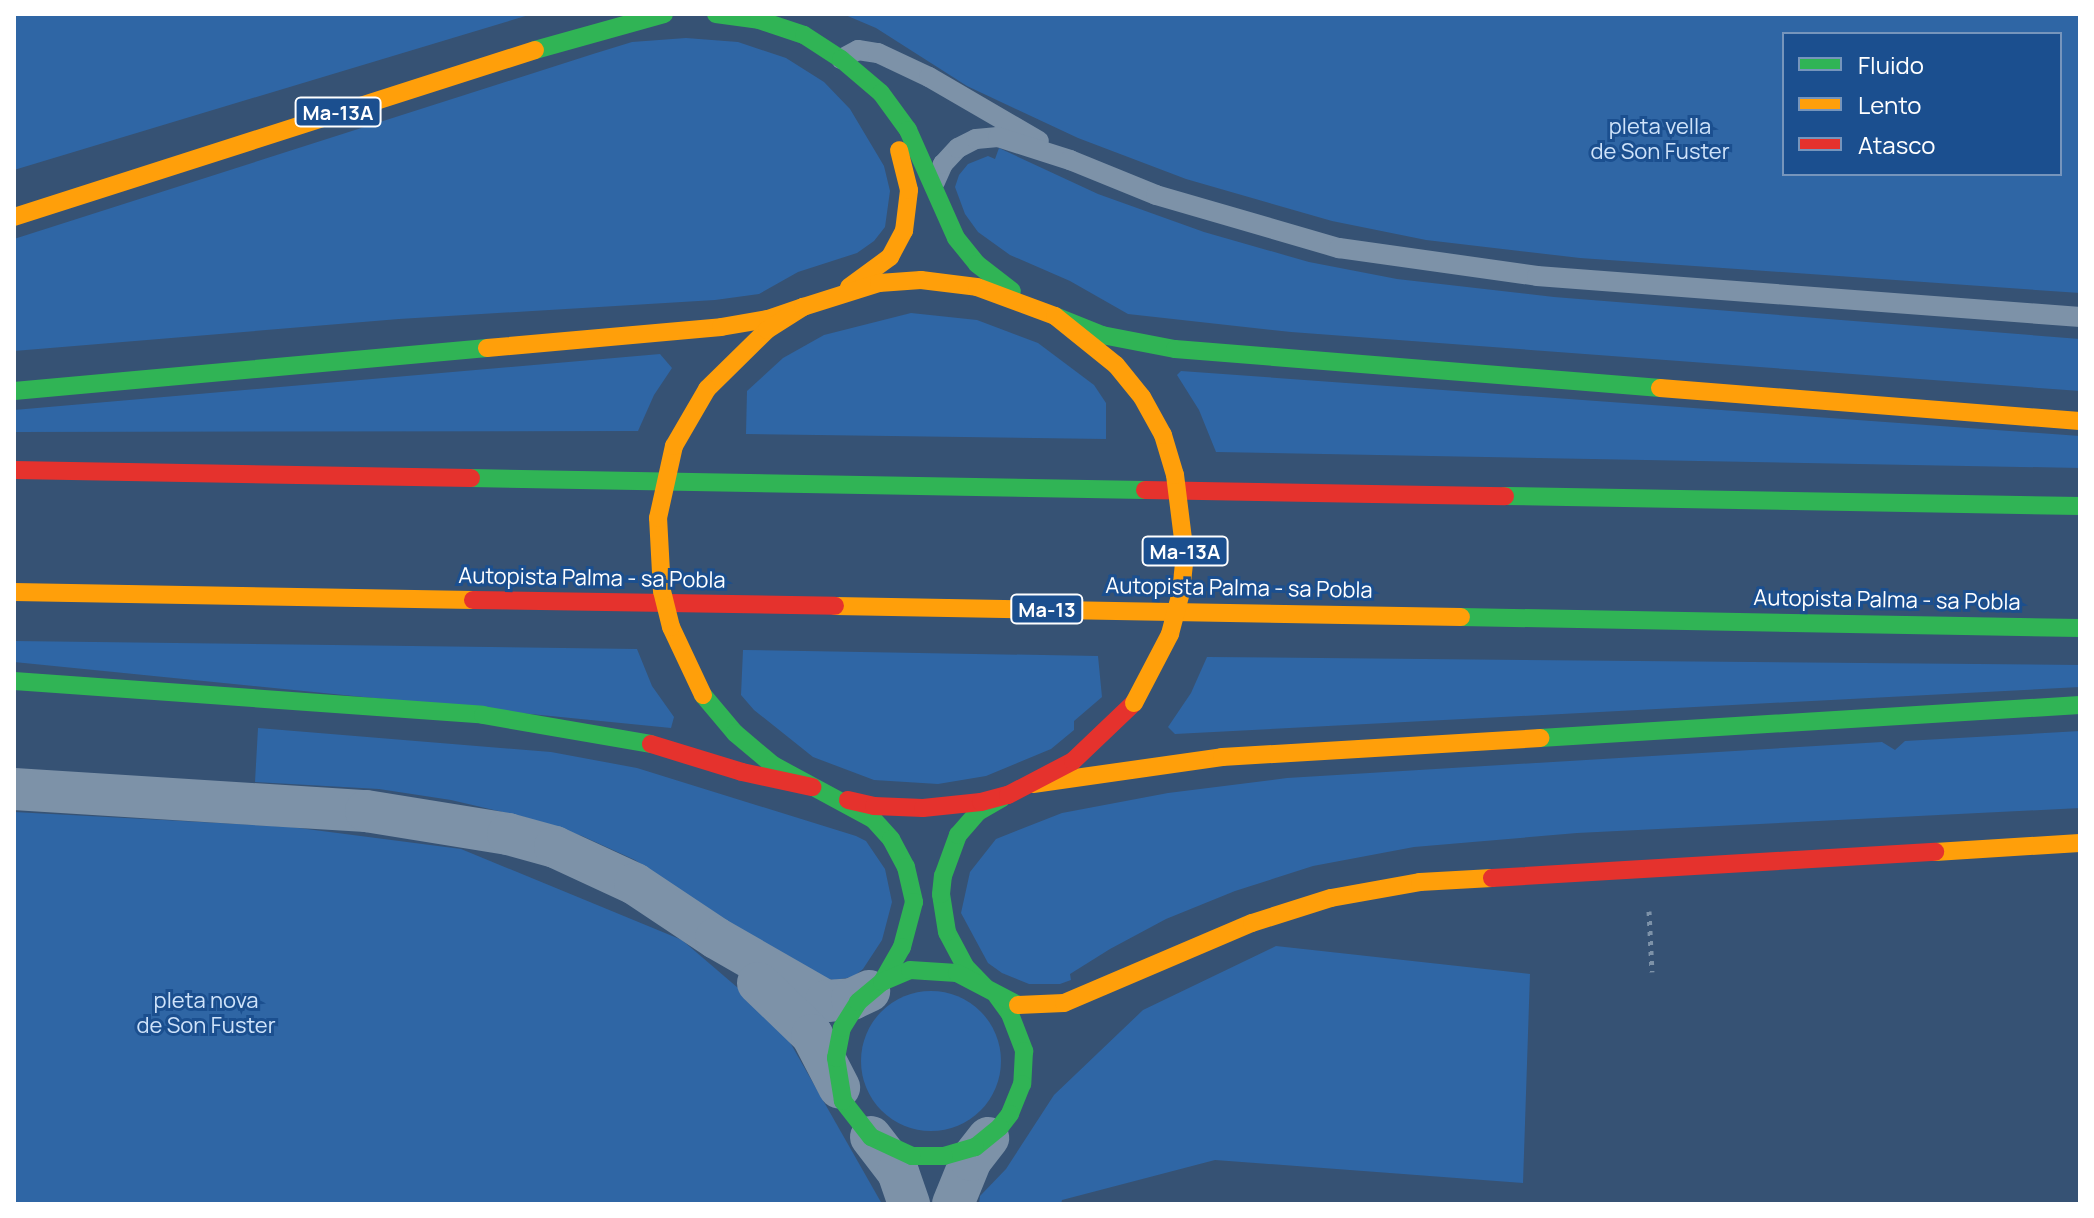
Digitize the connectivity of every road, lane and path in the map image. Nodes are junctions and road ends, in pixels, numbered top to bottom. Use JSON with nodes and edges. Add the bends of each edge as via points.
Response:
{"nodes":[{"id":1,"x":664,"y":14,"type":"edge"},
{"id":2,"x":716,"y":14,"type":"edge"},
{"id":3,"x":848,"y":65,"type":"junction"},
{"id":4,"x":1070,"y":160,"type":"junction"},
{"id":5,"x":936,"y":198,"type":"junction"},
{"id":6,"x":14,"y":217,"type":"edge"},
{"id":7,"x":839,"y":293,"type":"junction"},
{"id":8,"x":1031,"y":305,"type":"junction"},
{"id":9,"x":803,"y":307,"type":"junction"},
{"id":10,"x":1055,"y":316,"type":"junction"},
{"id":11,"x":2080,"y":317,"type":"edge"},
{"id":12,"x":14,"y":391,"type":"edge"},
{"id":13,"x":2080,"y":421,"type":"edge"},
{"id":14,"x":14,"y":470,"type":"edge"},
{"id":15,"x":2080,"y":506,"type":"edge"},
{"id":16,"x":14,"y":592,"type":"edge"},
{"id":17,"x":2080,"y":628,"type":"edge"},
{"id":18,"x":14,"y":681,"type":"edge"},
{"id":19,"x":2080,"y":705,"type":"edge"},
{"id":20,"x":1033,"y":784,"type":"junction"},
{"id":21,"x":812,"y":787,"type":"junction"},
{"id":22,"x":14,"y":789,"type":"edge"},
{"id":23,"x":1008,"y":795,"type":"junction"},
{"id":24,"x":838,"y":798,"type":"junction"},
{"id":25,"x":2080,"y":843,"type":"edge"},
{"id":26,"x":1647,"y":870,"type":"junction"},
{"id":27,"x":716,"y":938,"type":"junction"},
{"id":28,"x":1162,"y":962,"type":"junction"},
{"id":29,"x":1652,"y":972,"type":"dead end"},
{"id":30,"x":875,"y":986,"type":"junction"},
{"id":31,"x":991,"y":991,"type":"junction"},
{"id":32,"x":1087,"y":1015,"type":"dead end"},
{"id":33,"x":1046,"y":1048,"type":"dead end"},
{"id":34,"x":1022,"y":1084,"type":"junction"},
{"id":35,"x":839,"y":1087,"type":"junction"},
{"id":36,"x":871,"y":1137,"type":"junction"},
{"id":37,"x":988,"y":1138,"type":"junction"},
{"id":38,"x":909,"y":1204,"type":"edge"},
{"id":39,"x":953,"y":1204,"type":"edge"}],
"edges":[{"from":1,"to":6,"type":"main road","number":"Ma-13A","via":[[587,33]]},
{"from":2,"to":3,"type":"main road","number":"Ma-13A","via":[[804,35]]},
{"from":3,"to":4,"type":"lane","via":[[858,50],[878,53]]},
{"from":3,"to":5,"type":"main road","number":"Ma-13A","via":[[897,112]]},
{"from":3,"to":7,"type":"main road","number":"Ma-13A","via":[[900,151],[909,190],[904,231],[890,257]]},
{"from":4,"to":5,"type":"lane","via":[[998,137],[976,139],[943,164],[935,183]]},
{"from":4,"to":11,"type":"lane","via":[[1156,195],[1251,224],[1401,258],[1537,276]]},
{"from":5,"to":8,"type":"main road","number":"Ma-13A","via":[[965,252]]},
{"from":7,"to":8,"type":"main road","via":[[879,283],[950,281]]},
{"from":7,"to":9,"type":"main road","number":"Ma-13A"},
{"from":8,"to":10,"type":"main road"},
{"from":9,"to":12,"type":"main road","via":[[721,327]]},
{"from":9,"to":21,"type":"main road","number":"Ma-13A","bridge":true,"via":[[767,330],[707,389],[674,446],[658,518],[662,591],[671,627],[703,695],[735,733],[773,765]]},
{"from":10,"to":13,"type":"main road","via":[[1102,335],[1175,349]]},
{"from":10,"to":20,"type":"main road","number":"Ma-13A","bridge":true,"via":[[1116,365],[1163,435],[1175,475],[1185,555],[1170,634],[1134,703],[1073,761]]},
{"from":14,"to":15,"type":"main road"},
{"from":16,"to":17,"type":"main road","name":"Autopista Palma - sa Pobla","number":"Ma-13"},
{"from":18,"to":21,"type":"main road","via":[[526,721],[643,742]]},
{"from":19,"to":20,"type":"main road","via":[[1222,757]]},
{"from":20,"to":23,"type":"main road","number":"Ma-13A"},
{"from":21,"to":24,"type":"main road","number":"Ma-13A"},
{"from":22,"to":27,"type":"street","via":[[366,811],[494,831],[594,863],[674,907]]},
{"from":23,"to":24,"type":"main road","via":[[923,808]]},
{"from":23,"to":31,"type":"main road","number":"Ma-13A","via":[[978,812],[958,835],[943,876],[947,932],[965,966]]},
{"from":24,"to":30,"type":"main road","number":"Ma-13A","via":[[883,828],[912,884],[908,932]]},
{"from":25,"to":26,"type":"main road"},
{"from":26,"to":28,"type":"main road","via":[[1479,877],[1376,889],[1252,923]]},
{"from":26,"to":29,"type":"path"},
{"from":27,"to":30,"type":"street","via":[[826,1001],[852,999]]},
{"from":27,"to":35,"type":"street","via":[[812,1035]]},
{"from":28,"to":31,"type":"main road","via":[[1049,1006],[1013,1005]]},
{"from":28,"to":32,"type":"main road"},
{"from":30,"to":31,"type":"main road","via":[[926,969],[957,973]]},
{"from":30,"to":35,"type":"main road","number":"Ma-13A","via":[[842,1028],[836,1058]]},
{"from":31,"to":34,"type":"main road","number":"Ma-13A","via":[[1019,1033]]},
{"from":33,"to":34,"type":"main road","number":"Ma-13A"},
{"from":34,"to":37,"type":"main road","number":"Ma-13A","via":[[1010,1114]]},
{"from":35,"to":36,"type":"main road","number":"Ma-13A","via":[[851,1115]]},
{"from":36,"to":37,"type":"main road","number":"Ma-13A","via":[[898,1152],[927,1157],[959,1153]]},
{"from":36,"to":38,"type":"street","via":[[898,1172]]},
{"from":37,"to":39,"type":"street","via":[[971,1160]]}]}
